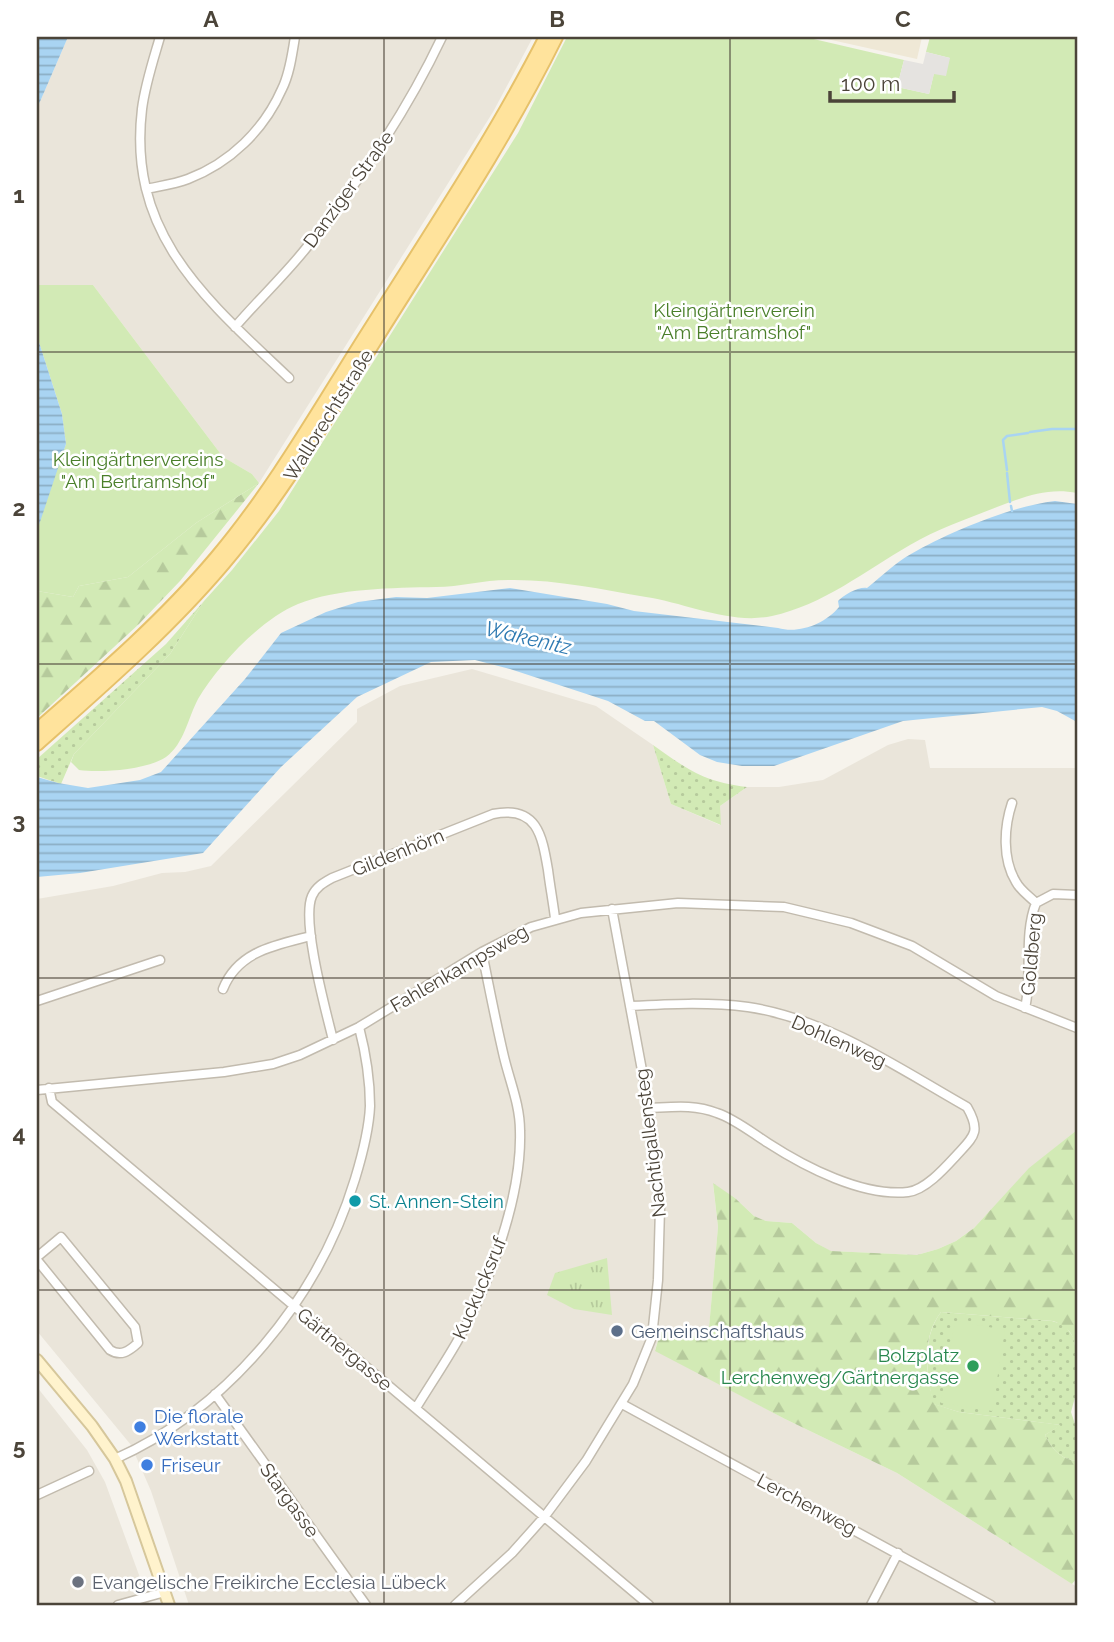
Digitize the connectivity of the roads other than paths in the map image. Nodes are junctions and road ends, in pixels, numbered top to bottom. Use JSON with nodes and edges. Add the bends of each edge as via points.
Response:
{"nodes":[{"id":1,"x":160,"y":37,"type":"edge"},
{"id":2,"x":295,"y":37,"type":"edge"},
{"id":3,"x":442,"y":37,"type":"edge"},
{"id":4,"x":546,"y":37,"type":"edge"},
{"id":5,"x":556,"y":37,"type":"edge"},
{"id":6,"x":146,"y":189,"type":"junction"},
{"id":7,"x":235,"y":327,"type":"junction"},
{"id":8,"x":289,"y":378,"type":"dead end"},
{"id":9,"x":66,"y":711,"type":"junction"},
{"id":10,"x":37,"y":730,"type":"edge"},
{"id":11,"x":37,"y":744,"type":"edge"},
{"id":12,"x":1012,"y":803,"type":"dead end"},
{"id":13,"x":1077,"y":895,"type":"edge"},
{"id":14,"x":1035,"y":903,"type":"junction"},
{"id":15,"x":612,"y":909,"type":"junction"},
{"id":16,"x":555,"y":919,"type":"junction"},
{"id":17,"x":311,"y":936,"type":"junction"},
{"id":18,"x":482,"y":953,"type":"junction"},
{"id":19,"x":160,"y":960,"type":"dead end"},
{"id":20,"x":223,"y":989,"type":"dead end"},
{"id":21,"x":37,"y":1001,"type":"edge"},
{"id":22,"x":630,"y":1006,"type":"junction"},
{"id":23,"x":1025,"y":1008,"type":"junction"},
{"id":24,"x":359,"y":1027,"type":"junction"},
{"id":25,"x":1077,"y":1028,"type":"edge"},
{"id":26,"x":333,"y":1040,"type":"junction"},
{"id":27,"x":49,"y":1088,"type":"junction"},
{"id":28,"x":37,"y":1090,"type":"edge"},
{"id":29,"x":649,"y":1108,"type":"junction"},
{"id":30,"x":37,"y":1258,"type":"edge"},
{"id":31,"x":293,"y":1306,"type":"junction"},
{"id":32,"x":37,"y":1360,"type":"edge"},
{"id":33,"x":215,"y":1394,"type":"junction"},
{"id":34,"x":622,"y":1404,"type":"junction"},
{"id":35,"x":415,"y":1408,"type":"junction"},
{"id":36,"x":115,"y":1459,"type":"junction"},
{"id":37,"x":89,"y":1471,"type":"dead end"},
{"id":38,"x":37,"y":1495,"type":"edge"},
{"id":39,"x":545,"y":1516,"type":"junction"},
{"id":40,"x":898,"y":1553,"type":"junction"},
{"id":41,"x":165,"y":1592,"type":"junction"},
{"id":42,"x":118,"y":1605,"type":"edge"},
{"id":43,"x":169,"y":1605,"type":"edge"},
{"id":44,"x":366,"y":1605,"type":"edge"},
{"id":45,"x":456,"y":1605,"type":"edge"},
{"id":46,"x":649,"y":1605,"type":"edge"},
{"id":47,"x":871,"y":1605,"type":"edge"},
{"id":48,"x":991,"y":1605,"type":"edge"}],
"edges":[{"from":1,"to":6,"type":"street","via":[[142,108]]},
{"from":2,"to":6,"type":"street","via":[[283,89],[262,124],[238,150],[185,181]]},
{"from":3,"to":7,"type":"street","name":"Danziger Straße","via":[[381,147],[305,250]]},
{"from":4,"to":9,"type":"main road","name":"Wallbrechtstraße","via":[[456,194],[264,498],[189,588]]},
{"from":5,"to":9,"type":"main road","name":"Wallbrechtstraße","via":[[465,199],[272,503],[196,595],[112,678]]},
{"from":6,"to":7,"type":"street","via":[[160,232],[177,260]]},
{"from":7,"to":8,"type":"street"},
{"from":9,"to":10,"type":"main road","name":"Wallbrechtstraße"},
{"from":9,"to":11,"type":"main road","name":"Wallbrechtstraße"},
{"from":12,"to":14,"type":"street","via":[[1006,821],[1009,864],[1016,883]]},
{"from":13,"to":14,"type":"street","name":"Goldberg","via":[[1053,894]]},
{"from":14,"to":23,"type":"street","name":"Goldberg"},
{"from":15,"to":16,"type":"street","name":"Fahlenkampsweg"},
{"from":15,"to":22,"type":"street","name":"Nachtigallensteg"},
{"from":15,"to":23,"type":"street","name":"Fahlenkampsweg","via":[[720,903],[808,911],[912,946],[972,984]]},
{"from":16,"to":17,"type":"street","name":"Gildenhörn","via":[[541,834],[522,814],[503,811],[318,886],[309,911]]},
{"from":16,"to":18,"type":"street","name":"Fahlenkampsweg"},
{"from":17,"to":20,"type":"street","via":[[251,955],[228,977]]},
{"from":17,"to":26,"type":"street","name":"Gildenhörn"},
{"from":18,"to":24,"type":"street","name":"Fahlenkampsweg"},
{"from":18,"to":35,"type":"street","name":"Kuckucksruf","via":[[518,1110],[520,1148],[501,1238],[475,1307]]},
{"from":19,"to":21,"type":"street"},
{"from":22,"to":29,"type":"street","name":"Nachtigallensteg"},
{"from":22,"to":29,"type":"street","name":"Dohlenweg","via":[[700,1003],[800,1020],[851,1042],[967,1107],[975,1121],[975,1133],[928,1183],[911,1192],[887,1191],[826,1174],[720,1114],[693,1105]]},
{"from":23,"to":25,"type":"street","name":"Fahlenkampsweg"},
{"from":24,"to":26,"type":"street","name":"Fahlenkampsweg"},
{"from":24,"to":31,"type":"street","via":[[367,1055],[370,1109],[363,1151],[333,1240]]},
{"from":26,"to":27,"type":"street","name":"Fahlenkampsweg","via":[[273,1064]]},
{"from":27,"to":28,"type":"street","name":"Fahlenkampsweg"},
{"from":27,"to":31,"type":"street","name":"Gärtnergasse","via":[[52,1102]]},
{"from":29,"to":34,"type":"street","name":"Nachtigallensteg","via":[[660,1208],[654,1323],[645,1359]]},
{"from":30,"to":30,"type":"street","via":[[61,1237],[135,1327],[138,1343],[123,1354],[110,1350]]},
{"from":31,"to":33,"type":"street","via":[[254,1356]]},
{"from":31,"to":35,"type":"street","name":"Gärtnergasse"},
{"from":32,"to":36,"type":"main road"},
{"from":33,"to":36,"type":"street","via":[[182,1422]]},
{"from":33,"to":44,"type":"street","name":"Stargasse"},
{"from":34,"to":39,"type":"street","name":"Nachtigallensteg"},
{"from":34,"to":40,"type":"street","name":"Lerchenweg"},
{"from":35,"to":39,"type":"street","name":"Gärtnergasse"},
{"from":36,"to":41,"type":"main road"},
{"from":37,"to":38,"type":"street"},
{"from":39,"to":45,"type":"street","name":"Nachtigallensteg"},
{"from":39,"to":46,"type":"street","name":"Gärtnergasse"},
{"from":40,"to":47,"type":"street"},
{"from":40,"to":48,"type":"street","name":"Lerchenweg"},
{"from":41,"to":42,"type":"street"},
{"from":41,"to":43,"type":"main road"}]}
